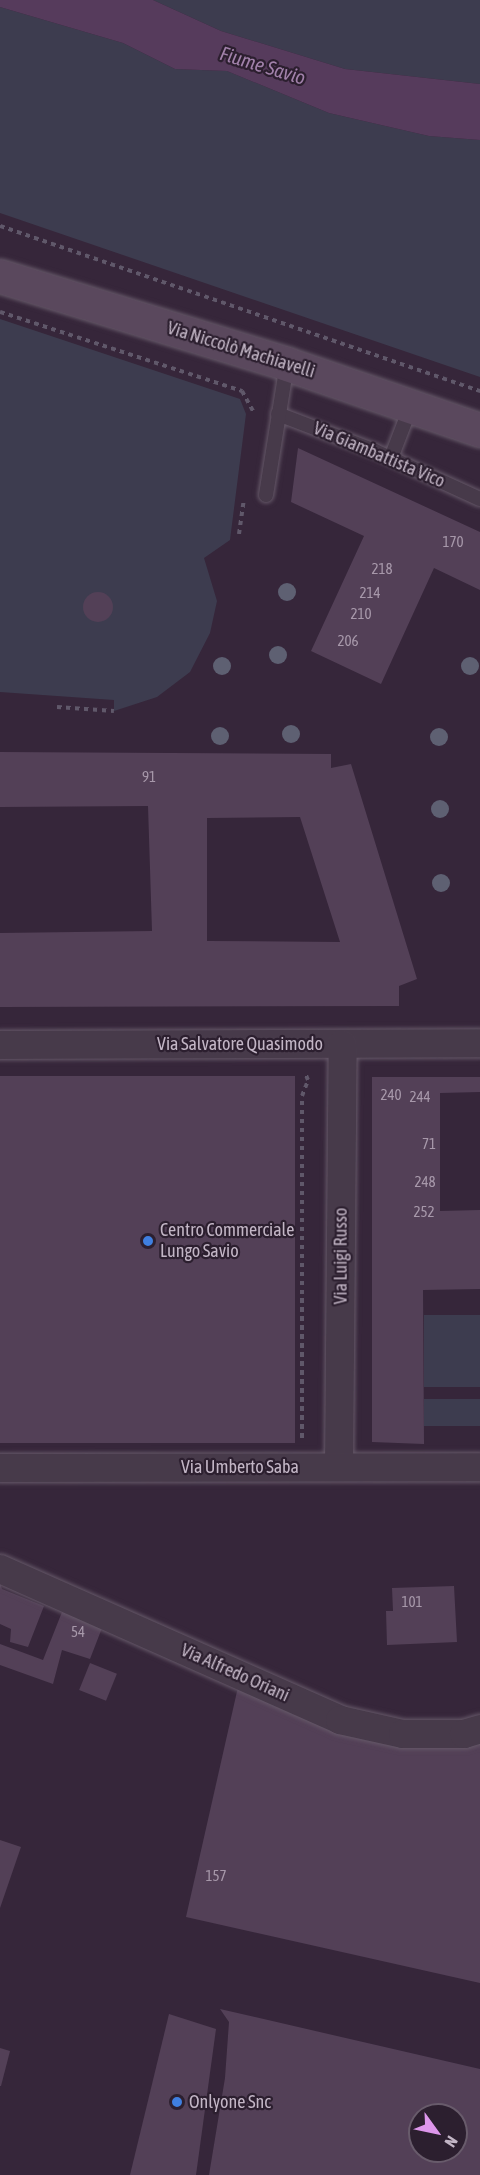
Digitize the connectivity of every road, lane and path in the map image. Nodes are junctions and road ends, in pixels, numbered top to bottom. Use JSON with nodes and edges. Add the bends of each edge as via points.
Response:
{"nodes":[{"id":1,"x":0,"y":226,"type":"edge"},
{"id":2,"x":0,"y":276,"type":"edge"},
{"id":3,"x":0,"y":312,"type":"edge"},
{"id":4,"x":287,"y":364,"type":"junction"},
{"id":5,"x":480,"y":391,"type":"edge"},
{"id":6,"x":411,"y":406,"type":"junction"},
{"id":7,"x":278,"y":414,"type":"junction"},
{"id":8,"x":253,"y":424,"type":"dead end"},
{"id":9,"x":480,"y":430,"type":"edge"},
{"id":10,"x":391,"y":458,"type":"junction"},
{"id":11,"x":266,"y":495,"type":"dead end"},
{"id":12,"x":480,"y":499,"type":"edge"},
{"id":13,"x":57,"y":707,"type":"dead end"},
{"id":14,"x":114,"y":711,"type":"dead end"},
{"id":15,"x":480,"y":1043,"type":"edge"},
{"id":16,"x":343,"y":1044,"type":"junction"},
{"id":17,"x":0,"y":1045,"type":"edge"},
{"id":18,"x":303,"y":1069,"type":"dead end"},
{"id":19,"x":302,"y":1442,"type":"dead end"},
{"id":20,"x":339,"y":1467,"type":"junction"},
{"id":21,"x":480,"y":1467,"type":"edge"},
{"id":22,"x":0,"y":1468,"type":"edge"},
{"id":23,"x":0,"y":1569,"type":"edge"},
{"id":24,"x":480,"y":1729,"type":"edge"}],
"edges":[{"from":1,"to":5,"type":"path"},
{"from":2,"to":4,"type":"street","name":"Via Niccolò Machiavelli"},
{"from":3,"to":8,"type":"path","via":[[242,391],[255,414]]},
{"from":4,"to":6,"type":"street","name":"Via Niccolò Machiavelli"},
{"from":4,"to":7,"type":"lane"},
{"from":6,"to":9,"type":"street","name":"Via Niccolò Machiavelli"},
{"from":6,"to":10,"type":"lane"},
{"from":7,"to":10,"type":"lane","name":"Via Giambattista Vico"},
{"from":7,"to":11,"type":"lane"},
{"from":10,"to":12,"type":"lane","name":"Via Giambattista Vico"},
{"from":13,"to":14,"type":"path"},
{"from":15,"to":16,"type":"street","name":"Via Salvatore Quasimodo"},
{"from":16,"to":17,"type":"street","name":"Via Salvatore Quasimodo"},
{"from":16,"to":20,"type":"street","name":"Via Luigi Russo"},
{"from":18,"to":19,"type":"path","via":[[308,1080],[302,1096]]},
{"from":20,"to":21,"type":"street","name":"Via Umberto Saba"},
{"from":20,"to":22,"type":"street","name":"Via Umberto Saba"},
{"from":23,"to":24,"type":"street","name":"Via Alfredo Oriani","via":[[339,1720],[404,1734],[465,1734]]}]}
